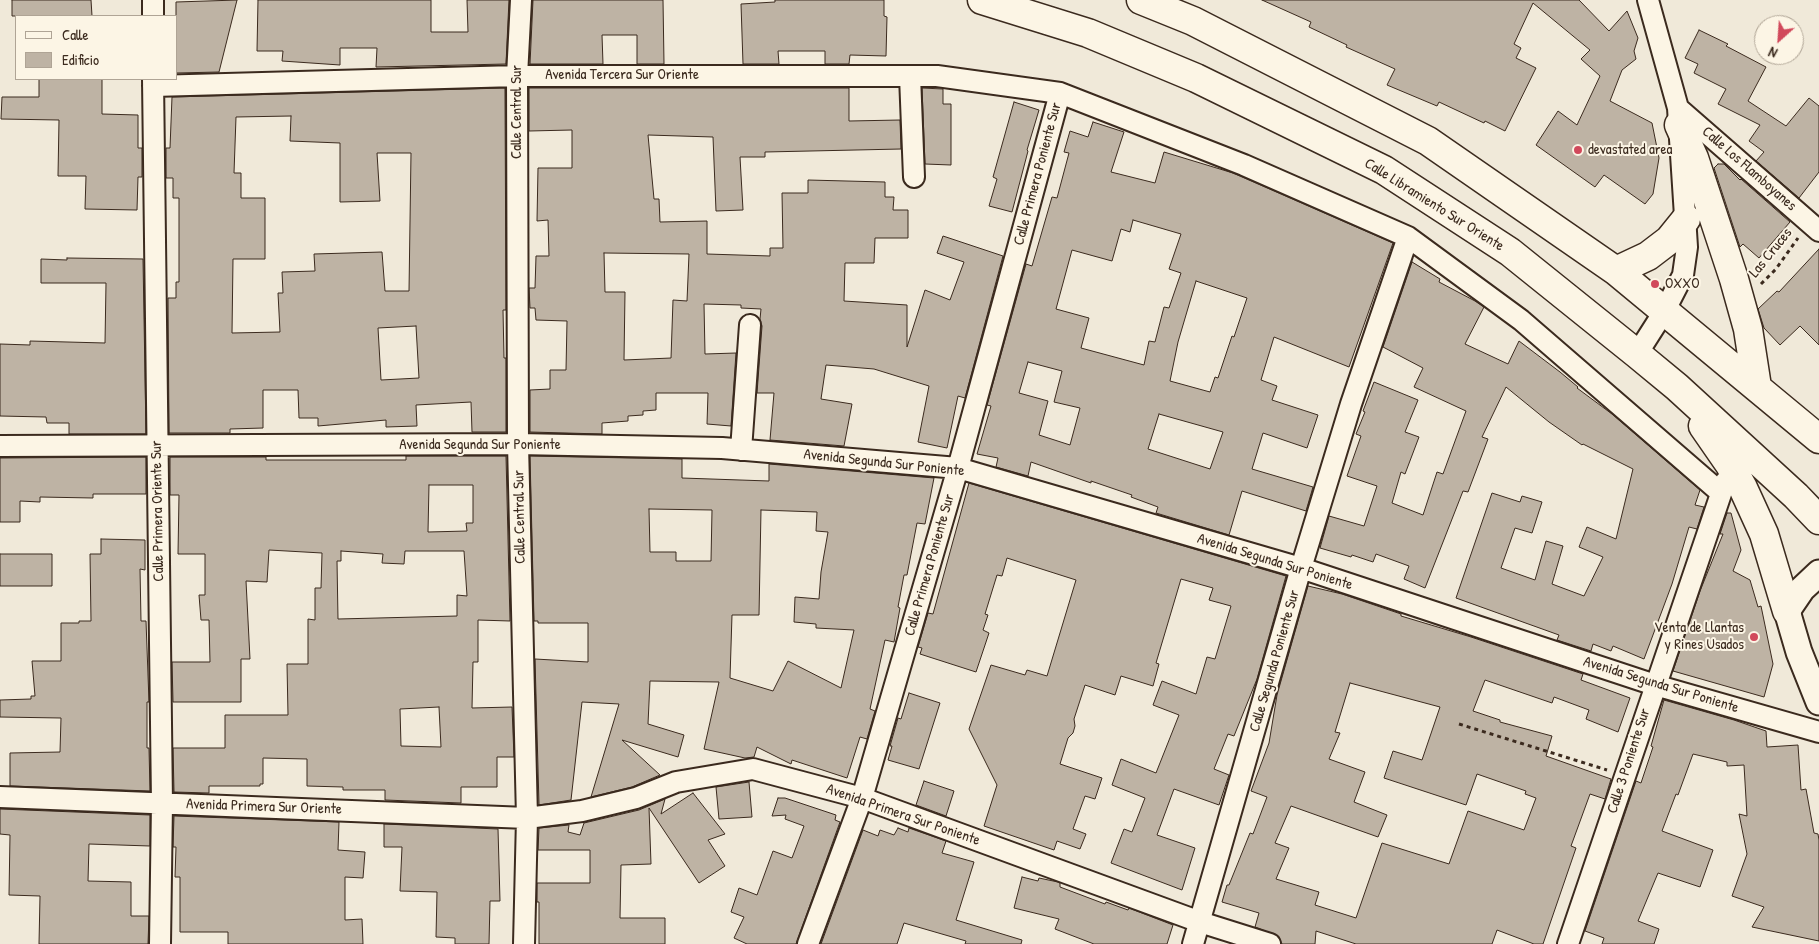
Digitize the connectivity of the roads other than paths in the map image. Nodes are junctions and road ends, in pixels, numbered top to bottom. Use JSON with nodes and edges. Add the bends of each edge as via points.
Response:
{"nodes":[{"id":1,"x":154,"y":0,"type":"edge"},
{"id":2,"x":521,"y":0,"type":"edge"},
{"id":3,"x":982,"y":0,"type":"edge"},
{"id":4,"x":1141,"y":0,"type":"edge"},
{"id":5,"x":1648,"y":0,"type":"edge"},
{"id":6,"x":154,"y":15,"type":"edge"},
{"id":7,"x":517,"y":76,"type":"junction"},
{"id":8,"x":910,"y":76,"type":"junction"},
{"id":9,"x":153,"y":82,"type":"edge"},
{"id":10,"x":1060,"y":93,"type":"junction"},
{"id":11,"x":1679,"y":117,"type":"junction"},
{"id":12,"x":914,"y":177,"type":"dead end"},
{"id":13,"x":1686,"y":219,"type":"junction"},
{"id":14,"x":1816,"y":220,"type":"edge"},
{"id":15,"x":1408,"y":237,"type":"junction"},
{"id":16,"x":1616,"y":271,"type":"junction"},
{"id":17,"x":1665,"y":310,"type":"junction"},
{"id":18,"x":750,"y":325,"type":"dead end"},
{"id":19,"x":1637,"y":354,"type":"junction"},
{"id":20,"x":1757,"y":387,"type":"junction"},
{"id":21,"x":1678,"y":388,"type":"junction"},
{"id":22,"x":1819,"y":439,"type":"edge"},
{"id":23,"x":518,"y":444,"type":"junction"},
{"id":24,"x":0,"y":446,"type":"edge"},
{"id":25,"x":158,"y":446,"type":"junction"},
{"id":26,"x":741,"y":450,"type":"junction"},
{"id":27,"x":1730,"y":465,"type":"junction"},
{"id":28,"x":958,"y":468,"type":"junction"},
{"id":29,"x":1721,"y":493,"type":"junction"},
{"id":30,"x":1819,"y":520,"type":"edge"},
{"id":31,"x":1301,"y":568,"type":"junction"},
{"id":32,"x":1819,"y":573,"type":"edge"},
{"id":33,"x":1787,"y":611,"type":"junction"},
{"id":34,"x":1816,"y":681,"type":"edge"},
{"id":35,"x":1655,"y":684,"type":"junction"},
{"id":36,"x":1819,"y":732,"type":"edge"},
{"id":37,"x":0,"y":797,"type":"edge"},
{"id":38,"x":862,"y":798,"type":"junction"},
{"id":39,"x":162,"y":803,"type":"junction"},
{"id":40,"x":527,"y":818,"type":"junction"},
{"id":41,"x":1200,"y":922,"type":"junction"},
{"id":42,"x":160,"y":944,"type":"edge"},
{"id":43,"x":524,"y":944,"type":"edge"},
{"id":44,"x":808,"y":944,"type":"edge"},
{"id":45,"x":1193,"y":944,"type":"edge"},
{"id":46,"x":1270,"y":944,"type":"edge"},
{"id":47,"x":1568,"y":944,"type":"edge"}],
"edges":[{"from":1,"to":6,"type":"street"},
{"from":2,"to":7,"type":"street","name":"Calle Central Sur"},
{"from":3,"to":19,"type":"main road","name":"Calle Libramiento Sur Oriente","via":[[1088,33],[1178,71],[1384,170],[1510,252]]},
{"from":4,"to":16,"type":"main road","via":[[1193,21],[1428,140]]},
{"from":5,"to":11,"type":"street"},
{"from":7,"to":8,"type":"street","name":"Avenida Tercera Sur Oriente"},
{"from":7,"to":9,"type":"street","name":"Avenida Tercera Sur Oriente"},
{"from":7,"to":23,"type":"street","name":"Calle Central Sur"},
{"from":8,"to":10,"type":"street","name":"Avenida Tercera Sur Oriente","via":[[937,76]]},
{"from":8,"to":12,"type":"street"},
{"from":9,"to":25,"type":"street","name":"Calle Primera Oriente Sur"},
{"from":10,"to":15,"type":"street","name":"Avenida Tercera Sur Oriente","via":[[1244,165]]},
{"from":10,"to":28,"type":"street","name":"Calle Primera Poniente Sur"},
{"from":11,"to":13,"type":"street"},
{"from":11,"to":14,"type":"street","name":"Calle Los Flamboyanes"},
{"from":11,"to":20,"type":"main road","via":[[1734,279],[1748,329]]},
{"from":13,"to":16,"type":"main road","via":[[1669,240],[1648,256]]},
{"from":13,"to":17,"type":"street","via":[[1683,275]]},
{"from":15,"to":29,"type":"street","name":"Avenida Tercera Sur Oriente","via":[[1521,320]]},
{"from":15,"to":31,"type":"street","name":"Calle Segunda Poniente Sur","via":[[1351,404]]},
{"from":16,"to":17,"type":"main road"},
{"from":17,"to":19,"type":"street"},
{"from":17,"to":20,"type":"main road"},
{"from":18,"to":26,"type":"street"},
{"from":19,"to":21,"type":"main road","name":"Calle Libramiento Sur Oriente"},
{"from":20,"to":22,"type":"main road"},
{"from":21,"to":27,"type":"main road"},
{"from":21,"to":30,"type":"main road","name":"Calle Libramiento Sur Oriente"},
{"from":23,"to":25,"type":"street","name":"Avenida Segunda Sur Poniente"},
{"from":23,"to":26,"type":"street","name":"Avenida Segunda Sur Poniente"},
{"from":23,"to":40,"type":"street","name":"Calle Central Sur"},
{"from":24,"to":25,"type":"street","name":"Avenida Segunda Sur Poniente"},
{"from":25,"to":39,"type":"street","name":"Calle Primera Oriente Sur"},
{"from":26,"to":28,"type":"street","name":"Avenida Segunda Sur Poniente"},
{"from":27,"to":29,"type":"street","name":"Calle 3 Poniente Sur"},
{"from":27,"to":33,"type":"main road","via":[[1764,534]]},
{"from":28,"to":31,"type":"street","name":"Avenida Segunda Sur Poniente"},
{"from":28,"to":38,"type":"street","name":"Calle Primera Poniente Sur"},
{"from":29,"to":35,"type":"street","name":"Calle 3 Poniente Sur"},
{"from":31,"to":35,"type":"street","name":"Avenida Segunda Sur Poniente"},
{"from":31,"to":41,"type":"street","name":"Calle Segunda Poniente Sur"},
{"from":32,"to":33,"type":"street","via":[[1802,589]]},
{"from":33,"to":34,"type":"street","via":[[1799,652]]},
{"from":35,"to":36,"type":"street","name":"Avenida Segunda Sur Poniente"},
{"from":35,"to":47,"type":"street","name":"Calle 3 Poniente Sur"},
{"from":37,"to":39,"type":"street","name":"Avenida Primera Sur Oriente"},
{"from":38,"to":40,"type":"street","name":"Avenida Primera Sur Poniente","via":[[753,769],[676,782],[636,798],[600,807]]},
{"from":38,"to":41,"type":"street","name":"Avenida Primera Sur Poniente"},
{"from":38,"to":44,"type":"street","name":"Calle Primera Poniente Sur"},
{"from":39,"to":40,"type":"street","name":"Avenida Primera Sur Oriente"},
{"from":39,"to":42,"type":"street","name":"Calle Primera Oriente Sur"},
{"from":40,"to":43,"type":"street","name":"Calle Central Sur"},
{"from":41,"to":45,"type":"street","name":"Calle Segunda Poniente Sur"},
{"from":41,"to":46,"type":"street","name":"Avenida Primera Sur Poniente"}]}
